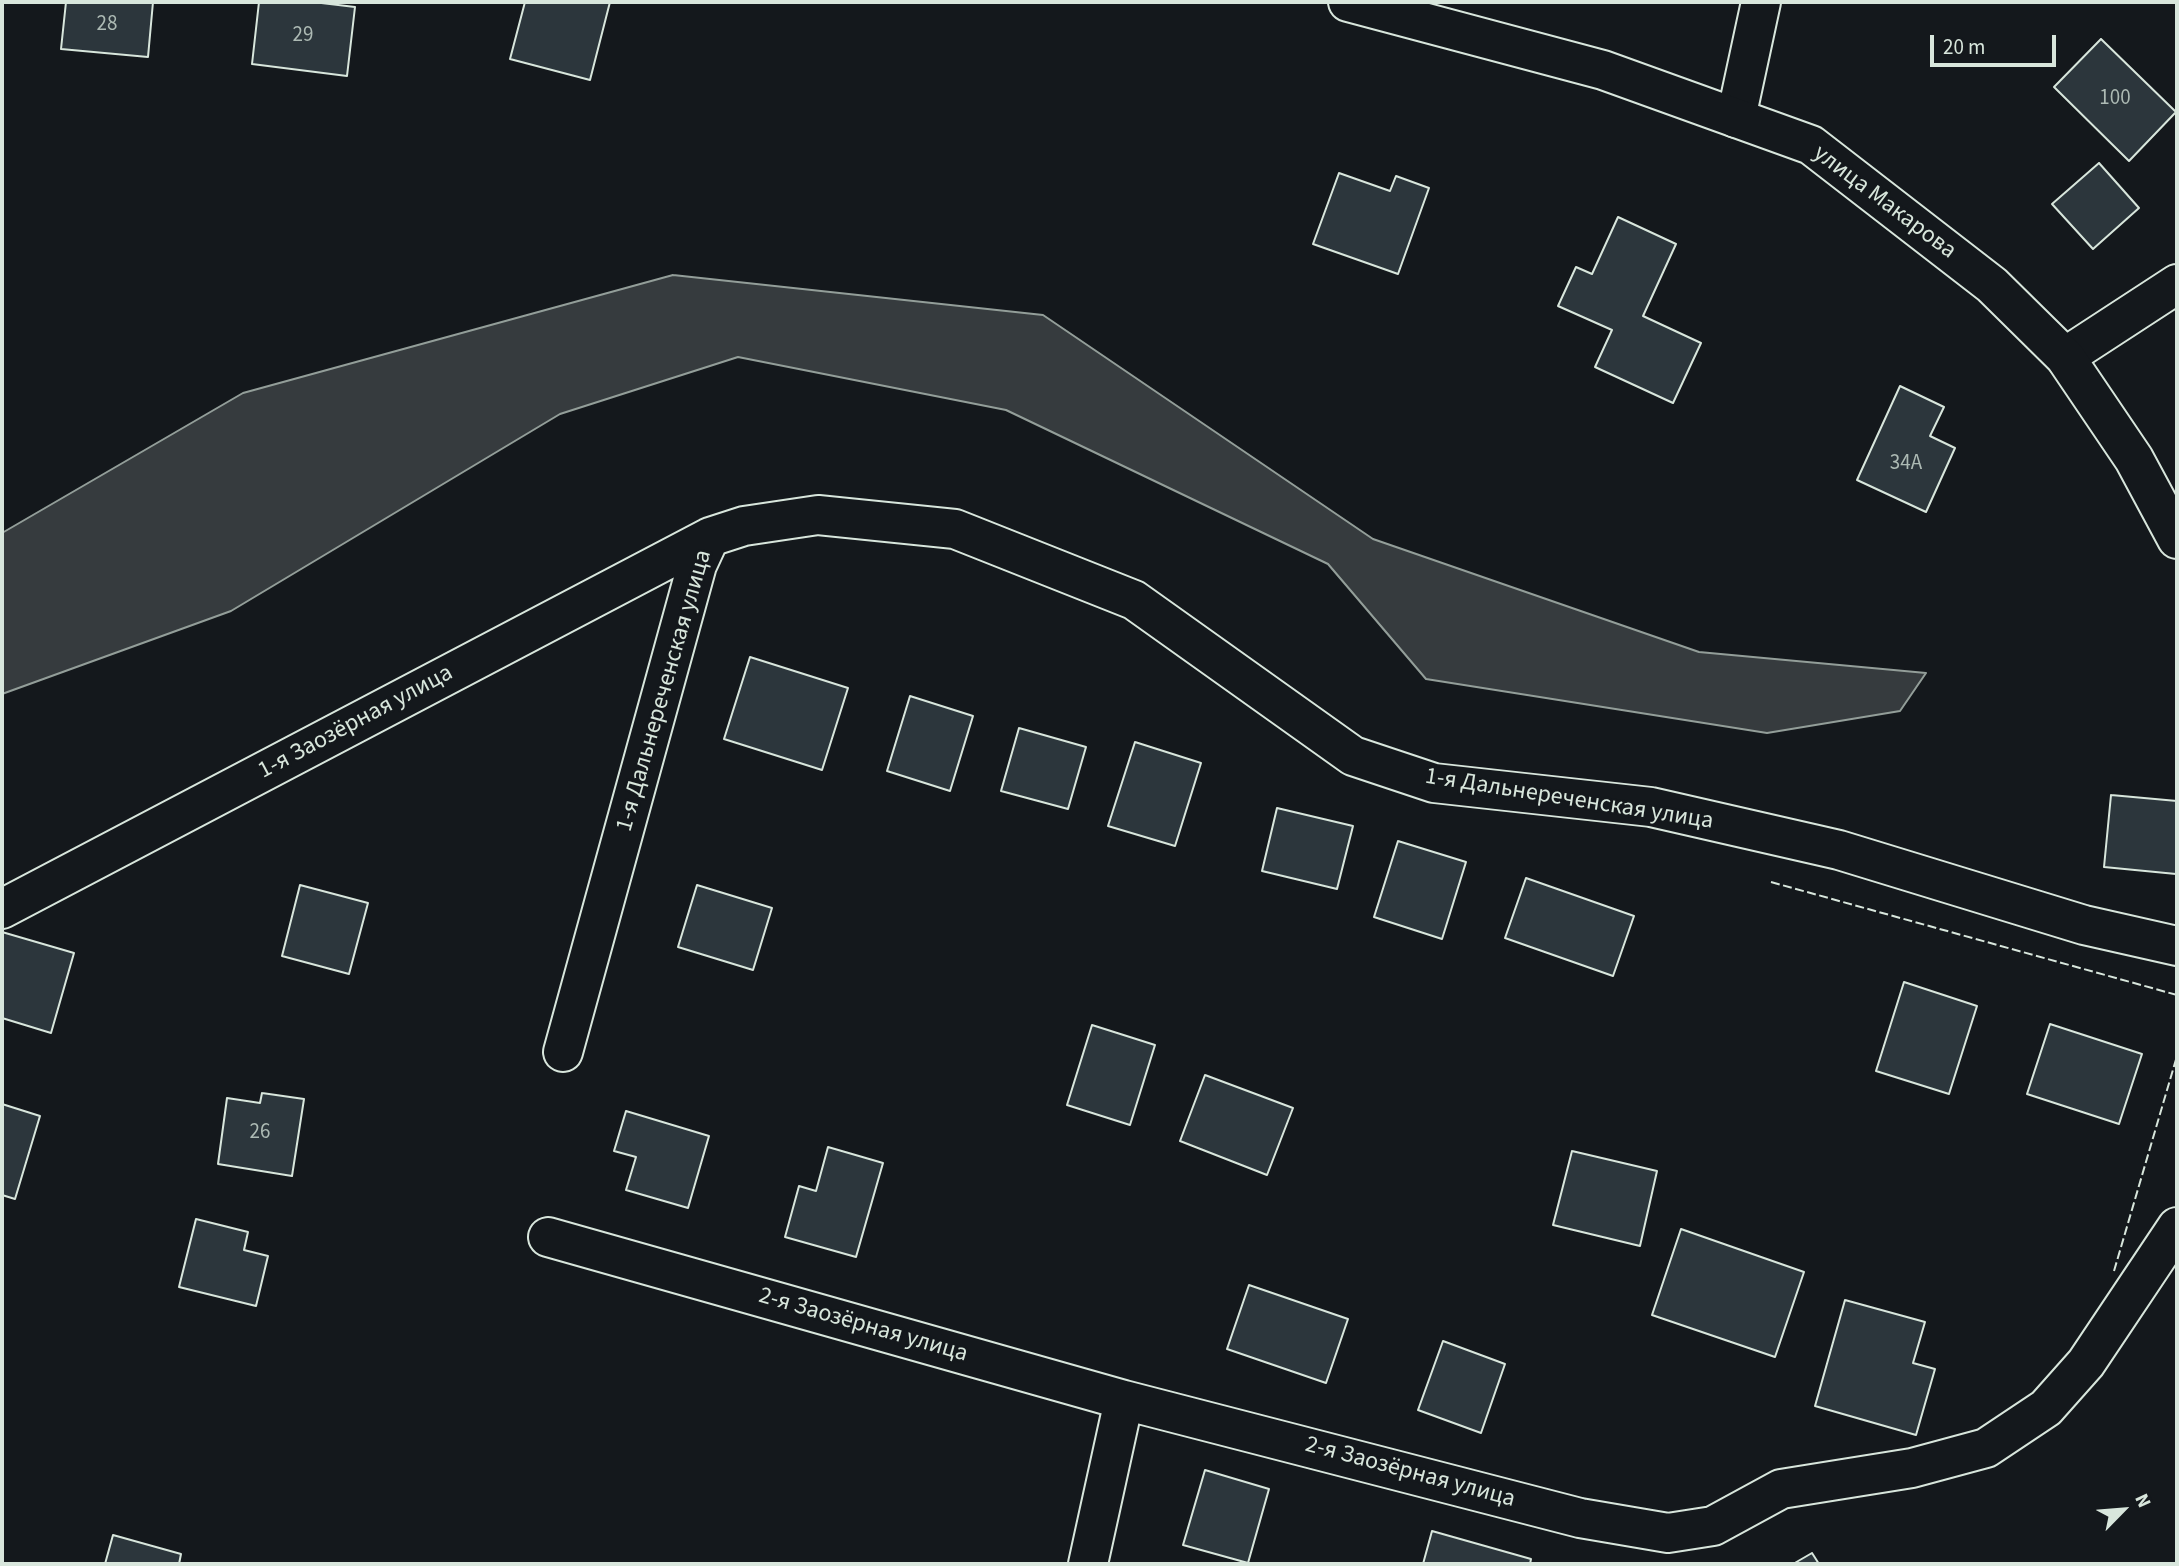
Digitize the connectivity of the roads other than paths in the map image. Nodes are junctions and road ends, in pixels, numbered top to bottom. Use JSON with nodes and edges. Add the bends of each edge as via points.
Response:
{"nodes":[{"id":1,"x":1348,"y":2,"type":"edge"},
{"id":2,"x":1761,"y":2,"type":"edge"},
{"id":3,"x":1736,"y":118,"type":"junction"},
{"id":4,"x":2177,"y":284,"type":"edge"},
{"id":5,"x":2064,"y":357,"type":"junction"},
{"id":6,"x":710,"y":537,"type":"junction"},
{"id":7,"x":2177,"y":539,"type":"edge"},
{"id":8,"x":2,"y":909,"type":"edge"},
{"id":9,"x":2177,"y":946,"type":"edge"},
{"id":10,"x":563,"y":1052,"type":"dead end"},
{"id":11,"x":2177,"y":1227,"type":"edge"},
{"id":12,"x":548,"y":1237,"type":"dead end"},
{"id":13,"x":1124,"y":1400,"type":"junction"},
{"id":14,"x":1087,"y":1564,"type":"edge"}],
"edges":[{"from":1,"to":3,"type":"street","name":"улица Макарова","via":[[1603,70]]},
{"from":2,"to":3,"type":"street"},
{"from":3,"to":5,"type":"street","name":"улица Макарова","via":[[1811,145],[1992,285]]},
{"from":4,"to":5,"type":"street"},
{"from":5,"to":7,"type":"street","name":"улица Макарова","via":[[2134,459]]},
{"from":6,"to":8,"type":"street","name":"1-я Заозёрная улица"},
{"from":6,"to":9,"type":"street","name":"1-я Дальнереченская улица","via":[[744,526],[818,515],[955,529],[1134,600],[1353,756],[1434,783],[1651,807],[1839,850],[2084,925]]},
{"from":6,"to":10,"type":"street","name":"1-я Дальнереченская улица","via":[[697,565]]},
{"from":11,"to":13,"type":"street","name":"2-я Заозёрная улица","via":[[2086,1363],[2046,1408],[1986,1448],[1912,1468],[1782,1489],[1713,1526],[1668,1533],[1580,1518]]},
{"from":12,"to":13,"type":"street","name":"2-я Заозёрная улица"},
{"from":13,"to":14,"type":"street"}]}
